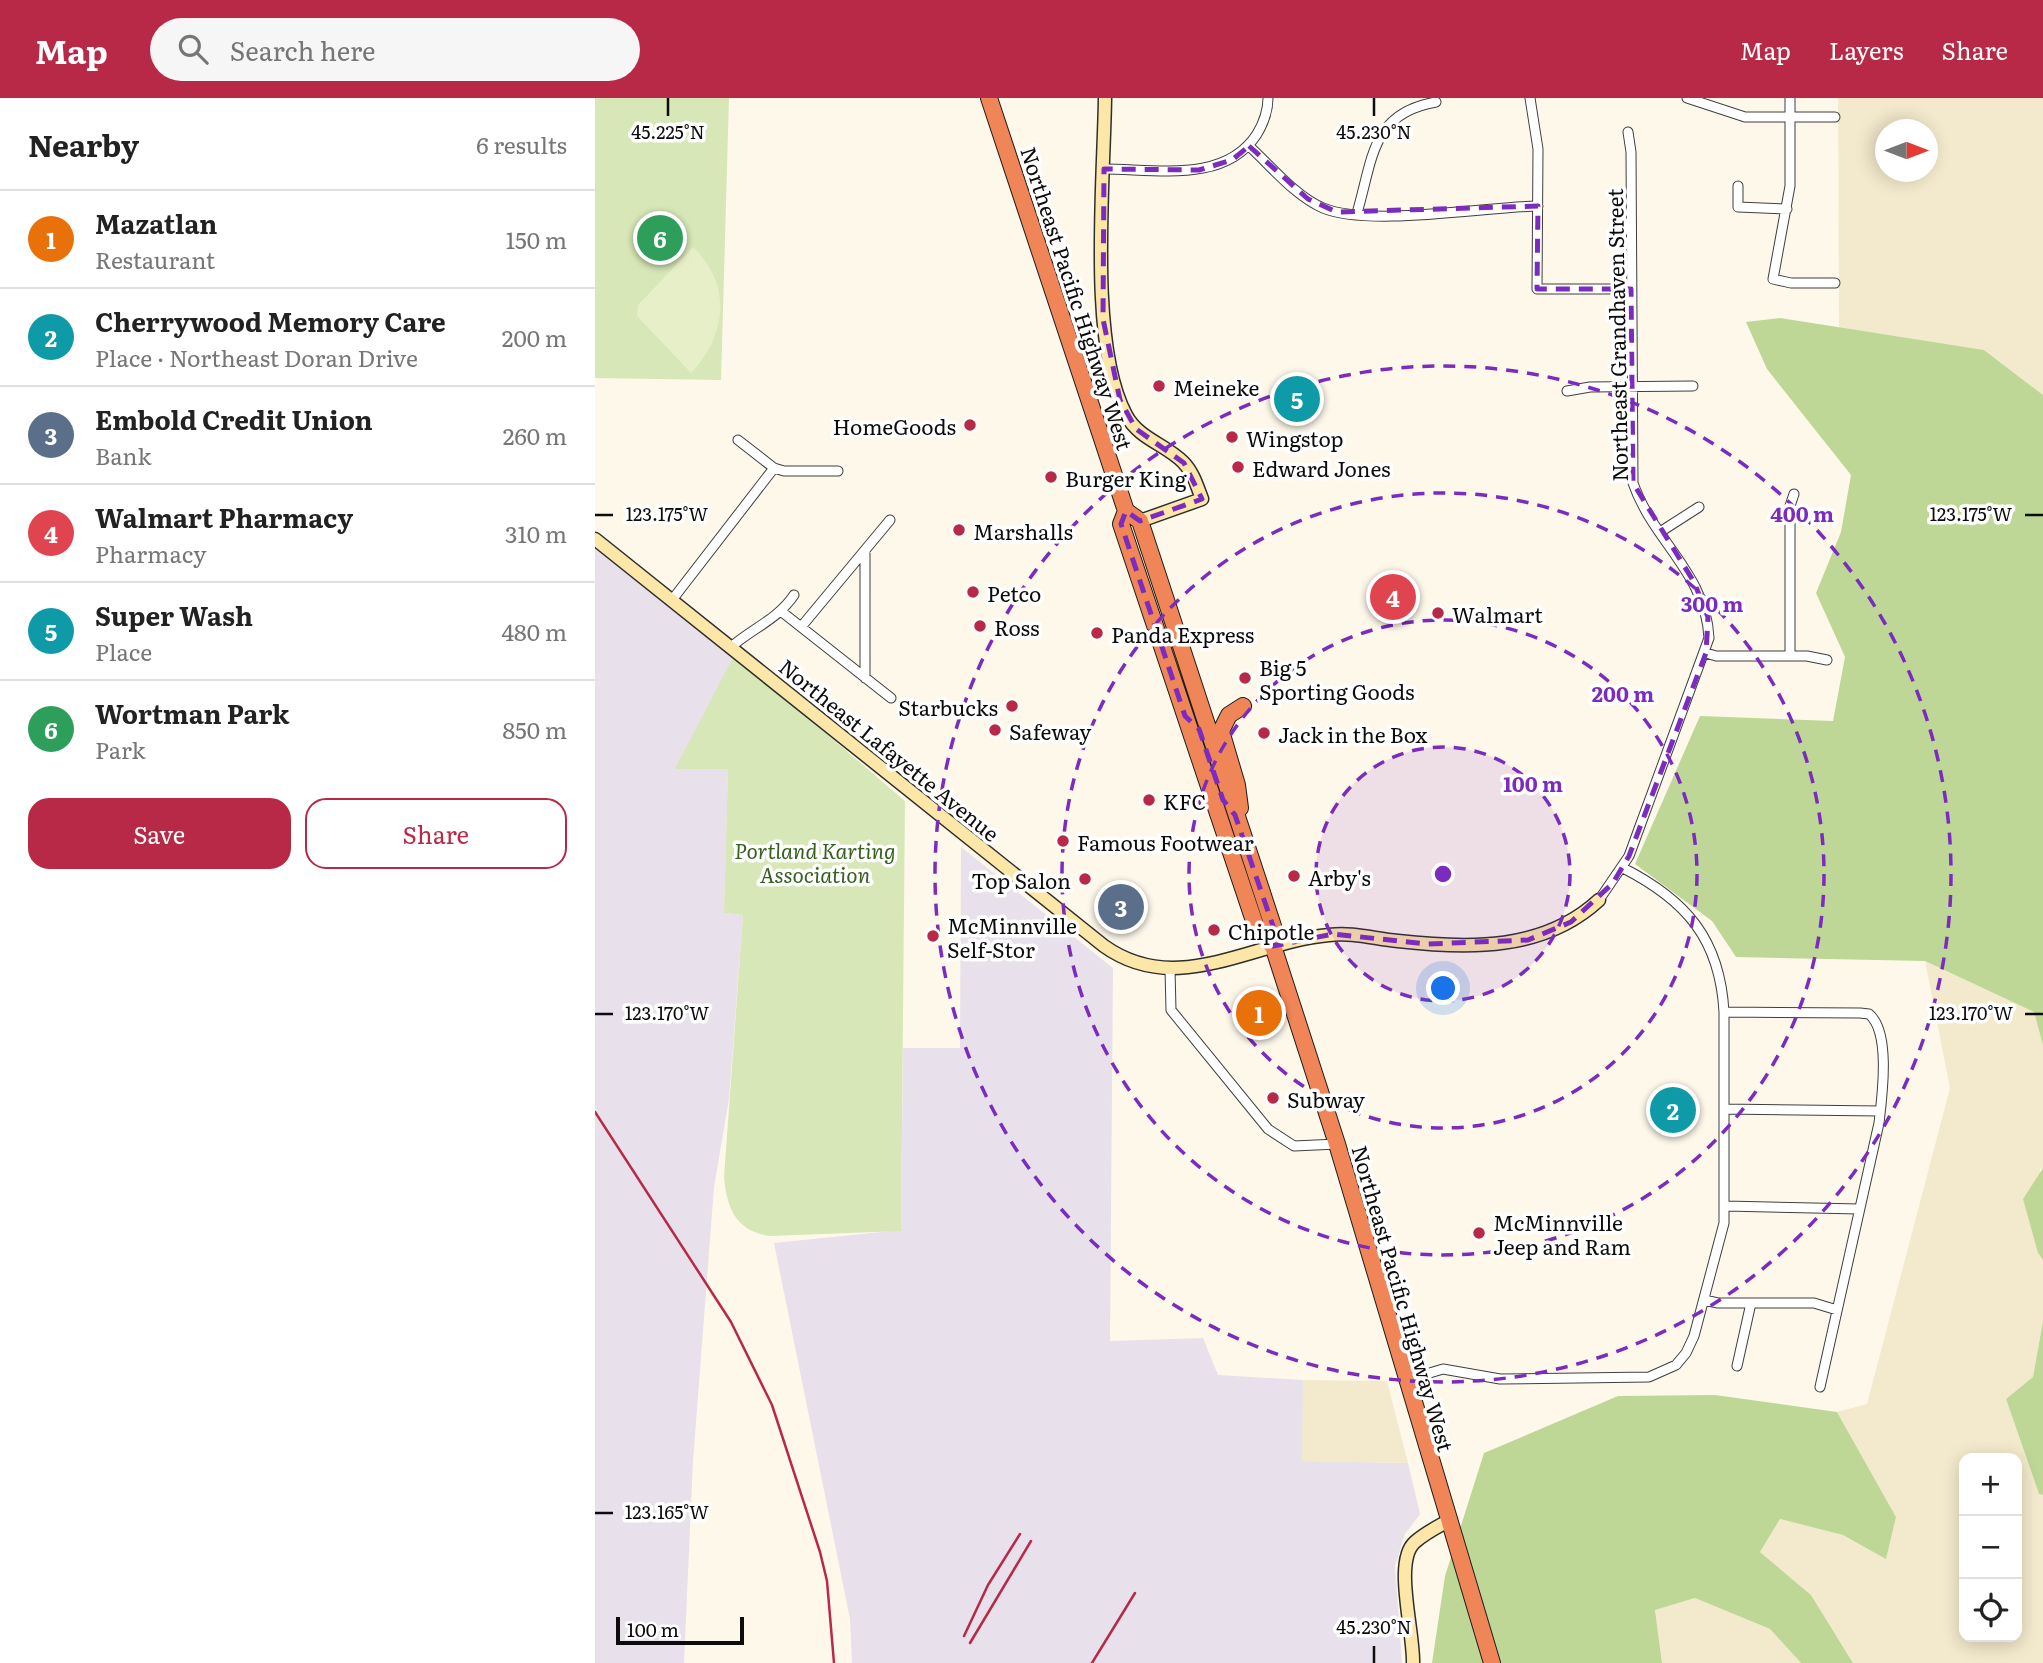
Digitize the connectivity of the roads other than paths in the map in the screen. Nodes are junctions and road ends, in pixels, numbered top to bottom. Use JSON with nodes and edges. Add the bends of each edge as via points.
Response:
{"nodes":[{"id":1,"x":989,"y":98,"type":"edge"},
{"id":2,"x":1105,"y":98,"type":"edge"},
{"id":3,"x":1268,"y":98,"type":"edge"},
{"id":4,"x":1530,"y":98,"type":"edge"},
{"id":5,"x":1687,"y":98,"type":"edge"},
{"id":6,"x":1790,"y":98,"type":"edge"},
{"id":7,"x":1436,"y":102,"type":"dead end"},
{"id":8,"x":1835,"y":117,"type":"dead end"},
{"id":9,"x":1790,"y":118,"type":"junction"},
{"id":10,"x":1628,"y":132,"type":"dead end"},
{"id":11,"x":1249,"y":146,"type":"junction"},
{"id":12,"x":1104,"y":169,"type":"junction"},
{"id":13,"x":1738,"y":186,"type":"dead end"},
{"id":14,"x":1538,"y":206,"type":"junction"},
{"id":15,"x":1787,"y":209,"type":"junction"},
{"id":16,"x":1357,"y":214,"type":"junction"},
{"id":17,"x":1835,"y":283,"type":"dead end"},
{"id":18,"x":1631,"y":289,"type":"junction"},
{"id":19,"x":1632,"y":386,"type":"junction"},
{"id":20,"x":1693,"y":386,"type":"dead end"},
{"id":21,"x":1567,"y":391,"type":"dead end"},
{"id":22,"x":738,"y":440,"type":"dead end"},
{"id":23,"x":773,"y":468,"type":"junction"},
{"id":24,"x":838,"y":471,"type":"dead end"},
{"id":25,"x":1794,"y":494,"type":"dead end"},
{"id":26,"x":1699,"y":507,"type":"dead end"},
{"id":27,"x":1126,"y":510,"type":"junction"},
{"id":28,"x":890,"y":520,"type":"dead end"},
{"id":29,"x":1140,"y":521,"type":"junction"},
{"id":30,"x":1660,"y":532,"type":"junction"},
{"id":31,"x":595,"y":539,"type":"edge"},
{"id":32,"x":865,"y":550,"type":"junction"},
{"id":33,"x":795,"y":596,"type":"dead end"},
{"id":34,"x":672,"y":600,"type":"junction"},
{"id":35,"x":782,"y":612,"type":"junction"},
{"id":36,"x":801,"y":627,"type":"junction"},
{"id":37,"x":1161,"y":644,"type":"junction"},
{"id":38,"x":731,"y":647,"type":"junction"},
{"id":39,"x":1706,"y":653,"type":"junction"},
{"id":40,"x":1790,"y":656,"type":"junction"},
{"id":41,"x":1827,"y":660,"type":"dead end"},
{"id":42,"x":865,"y":678,"type":"junction"},
{"id":43,"x":891,"y":698,"type":"dead end"},
{"id":44,"x":1201,"y":703,"type":"junction"},
{"id":45,"x":1243,"y":706,"type":"dead end"},
{"id":46,"x":1185,"y":716,"type":"junction"},
{"id":47,"x":1235,"y":814,"type":"junction"},
{"id":48,"x":1242,"y":835,"type":"junction"},
{"id":49,"x":1623,"y":868,"type":"junction"},
{"id":50,"x":1599,"y":900,"type":"joint"},
{"id":51,"x":1273,"y":946,"type":"junction"},
{"id":52,"x":1170,"y":969,"type":"junction"},
{"id":53,"x":1724,"y":1012,"type":"junction"},
{"id":54,"x":1724,"y":1109,"type":"junction"},
{"id":55,"x":1881,"y":1111,"type":"junction"},
{"id":56,"x":1336,"y":1144,"type":"junction"},
{"id":57,"x":1725,"y":1206,"type":"junction"},
{"id":58,"x":1859,"y":1209,"type":"junction"},
{"id":59,"x":1704,"y":1300,"type":"junction"},
{"id":60,"x":1751,"y":1303,"type":"junction"},
{"id":61,"x":1837,"y":1310,"type":"junction"},
{"id":62,"x":1737,"y":1366,"type":"dead end"},
{"id":63,"x":1406,"y":1380,"type":"junction"},
{"id":64,"x":1820,"y":1387,"type":"dead end"},
{"id":65,"x":1448,"y":1521,"type":"junction"},
{"id":66,"x":1413,"y":1663,"type":"edge"},
{"id":67,"x":1492,"y":1663,"type":"edge"}],
"edges":[{"from":1,"to":27,"type":"highway","name":"Northeast Pacific Highway West"},
{"from":2,"to":12,"type":"street"},
{"from":3,"to":11,"type":"street","via":[[1262,126]]},
{"from":4,"to":14,"type":"street","via":[[1538,149]]},
{"from":5,"to":9,"type":"street","via":[[1731,114]]},
{"from":6,"to":9,"type":"street"},
{"from":7,"to":16,"type":"street","via":[[1409,108],[1386,127]]},
{"from":8,"to":9,"type":"street"},
{"from":9,"to":15,"type":"street"},
{"from":10,"to":18,"type":"street","name":"Northeast Grandhaven Street"},
{"from":11,"to":12,"type":"street","via":[[1232,160],[1199,170]]},
{"from":11,"to":16,"type":"street","via":[[1308,199],[1337,212]]},
{"from":12,"to":29,"type":"street","via":[[1104,319],[1120,400],[1136,429],[1184,463],[1202,499]]},
{"from":13,"to":15,"type":"street","via":[[1738,207]]},
{"from":14,"to":16,"type":"street"},
{"from":14,"to":18,"type":"street","via":[[1537,289]]},
{"from":15,"to":17,"type":"street","via":[[1773,279]]},
{"from":18,"to":19,"type":"street","name":"Northeast Grandhaven Street"},
{"from":19,"to":20,"type":"street"},
{"from":19,"to":21,"type":"street"},
{"from":19,"to":30,"type":"street","name":"Northeast Grandhaven Street","via":[[1633,483]]},
{"from":22,"to":23,"type":"street"},
{"from":23,"to":24,"type":"street"},
{"from":23,"to":34,"type":"street"},
{"from":25,"to":40,"type":"street","via":[[1790,506]]},
{"from":26,"to":30,"type":"street"},
{"from":27,"to":29,"type":"highway"},
{"from":27,"to":37,"type":"highway","name":"Northeast Pacific Highway West","via":[[1121,524]]},
{"from":28,"to":32,"type":"street"},
{"from":29,"to":44,"type":"highway","name":"Northeast Pacific Highway West"},
{"from":30,"to":39,"type":"street","name":"Northeast Grandhaven Street","via":[[1703,598],[1708,617]]},
{"from":31,"to":34,"type":"street","name":"Northeast Lafayette Avenue"},
{"from":32,"to":36,"type":"street"},
{"from":32,"to":42,"type":"street"},
{"from":33,"to":35,"type":"street"},
{"from":34,"to":38,"type":"street","name":"Northeast Lafayette Avenue"},
{"from":35,"to":36,"type":"street"},
{"from":35,"to":38,"type":"street"},
{"from":36,"to":42,"type":"street"},
{"from":37,"to":44,"type":"highway","via":[[1177,662],[1187,694]]},
{"from":37,"to":46,"type":"highway","name":"Northeast Pacific Highway West"},
{"from":38,"to":52,"type":"street","name":"Northeast Lafayette Avenue","via":[[1104,946],[1135,964]]},
{"from":39,"to":40,"type":"street"},
{"from":39,"to":49,"type":"street","name":"Northeast Grandhaven Street"},
{"from":40,"to":41,"type":"street"},
{"from":42,"to":43,"type":"street"},
{"from":44,"to":47,"type":"highway","name":"Northeast Pacific Highway West"},
{"from":45,"to":48,"type":"highway","via":[[1229,715],[1221,731],[1239,794]]},
{"from":46,"to":47,"type":"highway","via":[[1199,729],[1223,800]]},
{"from":46,"to":51,"type":"highway","name":"Northeast Pacific Highway West","via":[[1257,930]]},
{"from":47,"to":48,"type":"highway","name":"Northeast Pacific Highway West"},
{"from":48,"to":51,"type":"highway","name":"Northeast Pacific Highway West","via":[[1273,926]]},
{"from":49,"to":50,"type":"street","name":"Northeast Grandhaven Street"},
{"from":49,"to":53,"type":"street","via":[[1682,906],[1703,932],[1721,980]]},
{"from":50,"to":51,"type":"street","name":"Northeast Lafayette Avenue","via":[[1557,930],[1507,943],[1427,944],[1333,934]]},
{"from":51,"to":52,"type":"street","name":"Northeast Lafayette Avenue"},
{"from":51,"to":56,"type":"highway","name":"Northeast Pacific Highway West"},
{"from":52,"to":56,"type":"street","via":[[1171,1010],[1268,1129],[1294,1146]]},
{"from":53,"to":54,"type":"street"},
{"from":53,"to":55,"type":"street","via":[[1860,1013],[1875,1018],[1882,1039]]},
{"from":54,"to":55,"type":"street"},
{"from":54,"to":57,"type":"street"},
{"from":55,"to":58,"type":"street"},
{"from":56,"to":63,"type":"highway","name":"Northeast Pacific Highway West"},
{"from":57,"to":58,"type":"street"},
{"from":57,"to":59,"type":"street","via":[[1722,1238]]},
{"from":58,"to":61,"type":"street"},
{"from":59,"to":60,"type":"street"},
{"from":59,"to":63,"type":"street","via":[[1686,1353],[1649,1377],[1500,1379],[1443,1369]]},
{"from":60,"to":61,"type":"street","via":[[1814,1303]]},
{"from":60,"to":62,"type":"street"},
{"from":61,"to":64,"type":"street"},
{"from":63,"to":65,"type":"highway","name":"Northeast Pacific Highway West"},
{"from":65,"to":66,"type":"street","via":[[1415,1542],[1405,1558]]},
{"from":65,"to":67,"type":"highway","name":"Northeast Pacific Highway West"}]}
